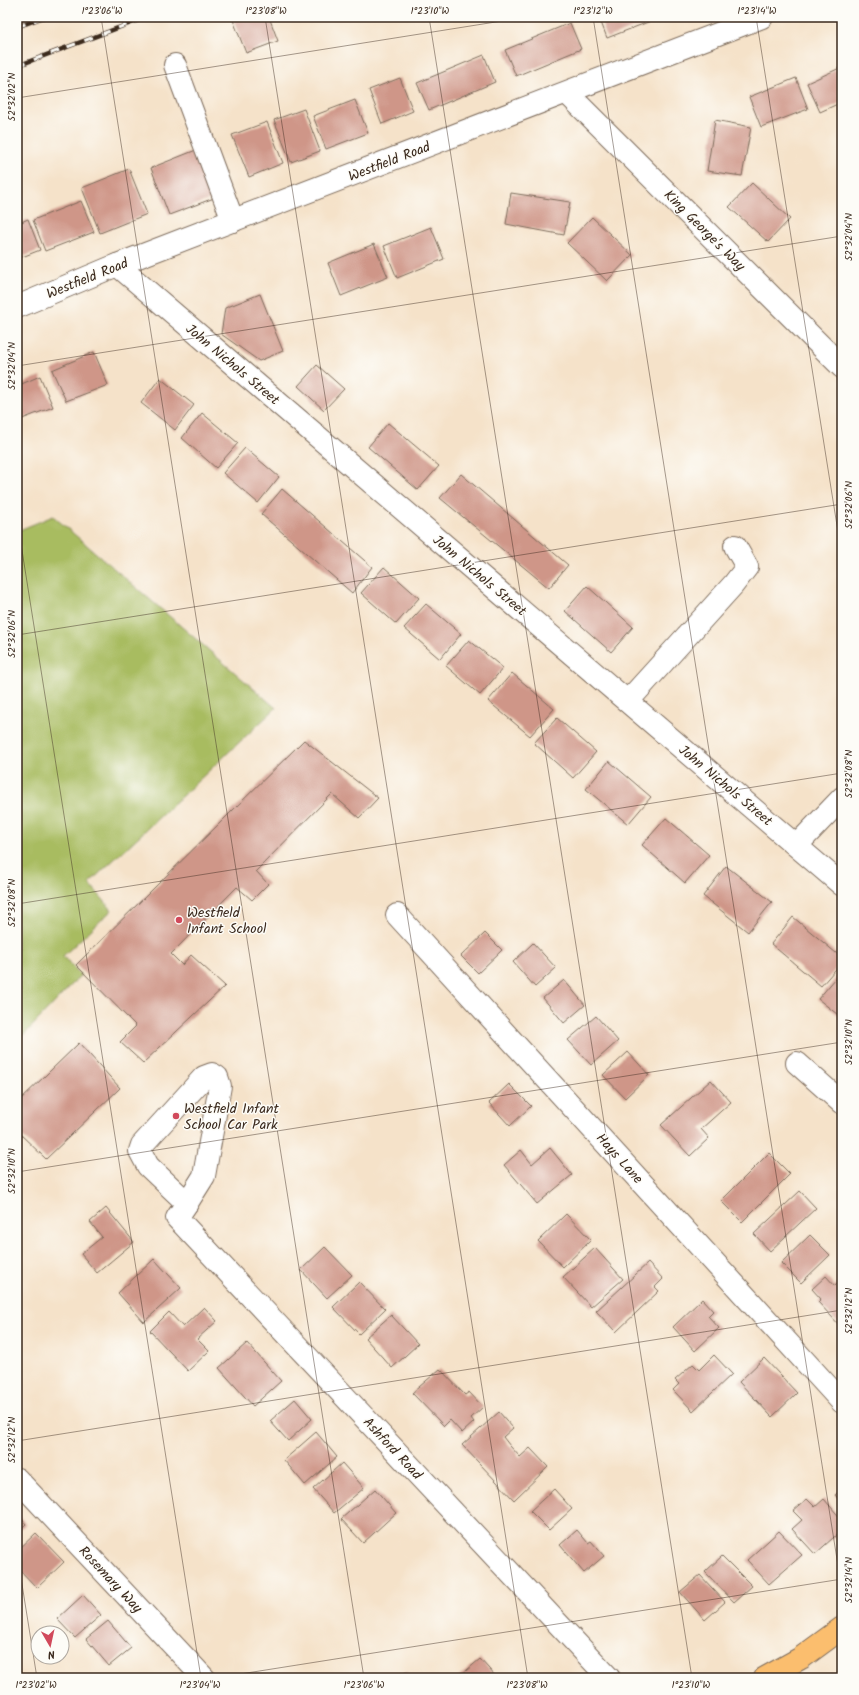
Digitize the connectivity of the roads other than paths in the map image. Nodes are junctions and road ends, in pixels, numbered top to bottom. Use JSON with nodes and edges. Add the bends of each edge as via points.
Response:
{"nodes":[{"id":1,"x":762,"y":17,"type":"edge"},
{"id":2,"x":175,"y":65,"type":"dead end"},
{"id":3,"x":567,"y":93,"type":"junction"},
{"id":4,"x":233,"y":221,"type":"junction"},
{"id":5,"x":117,"y":265,"type":"junction"},
{"id":6,"x":17,"y":307,"type":"edge"},
{"id":7,"x":842,"y":367,"type":"edge"},
{"id":8,"x":735,"y":546,"type":"dead end"},
{"id":9,"x":628,"y":701,"type":"junction"},
{"id":10,"x":842,"y":798,"type":"edge"},
{"id":11,"x":797,"y":846,"type":"junction"},
{"id":12,"x":842,"y":885,"type":"edge"},
{"id":13,"x":397,"y":915,"type":"dead end"},
{"id":14,"x":797,"y":1063,"type":"dead end"},
{"id":15,"x":842,"y":1103,"type":"edge"},
{"id":16,"x":180,"y":1204,"type":"junction"},
{"id":17,"x":842,"y":1402,"type":"edge"},
{"id":18,"x":17,"y":1479,"type":"edge"},
{"id":19,"x":842,"y":1628,"type":"edge"},
{"id":20,"x":204,"y":1678,"type":"edge"},
{"id":21,"x":609,"y":1678,"type":"edge"},
{"id":22,"x":765,"y":1678,"type":"edge"}],
"edges":[{"from":1,"to":3,"type":"street","name":"Westfield Road"},
{"from":2,"to":4,"type":"street"},
{"from":3,"to":4,"type":"street","name":"Westfield Road"},
{"from":3,"to":7,"type":"street","name":"King George's Way"},
{"from":4,"to":5,"type":"street","name":"Westfield Road"},
{"from":5,"to":6,"type":"street","name":"Westfield Road"},
{"from":5,"to":9,"type":"street","name":"John Nichols Street"},
{"from":8,"to":9,"type":"street","via":[[747,567],[733,586]]},
{"from":9,"to":11,"type":"street","name":"John Nichols Street"},
{"from":10,"to":11,"type":"street"},
{"from":11,"to":12,"type":"street","name":"John Nichols Street"},
{"from":13,"to":17,"type":"street","name":"Hays Lane"},
{"from":14,"to":15,"type":"street"},
{"from":16,"to":16,"type":"street","name":"Ashford Road","via":[[204,1176],[220,1086],[217,1077],[212,1074],[204,1077],[142,1145],[140,1151],[148,1166]]},
{"from":16,"to":21,"type":"street","name":"Ashford Road"},
{"from":18,"to":20,"type":"street","name":"Rosemary Way"},
{"from":19,"to":22,"type":"main road","via":[[801,1658]]}]}
